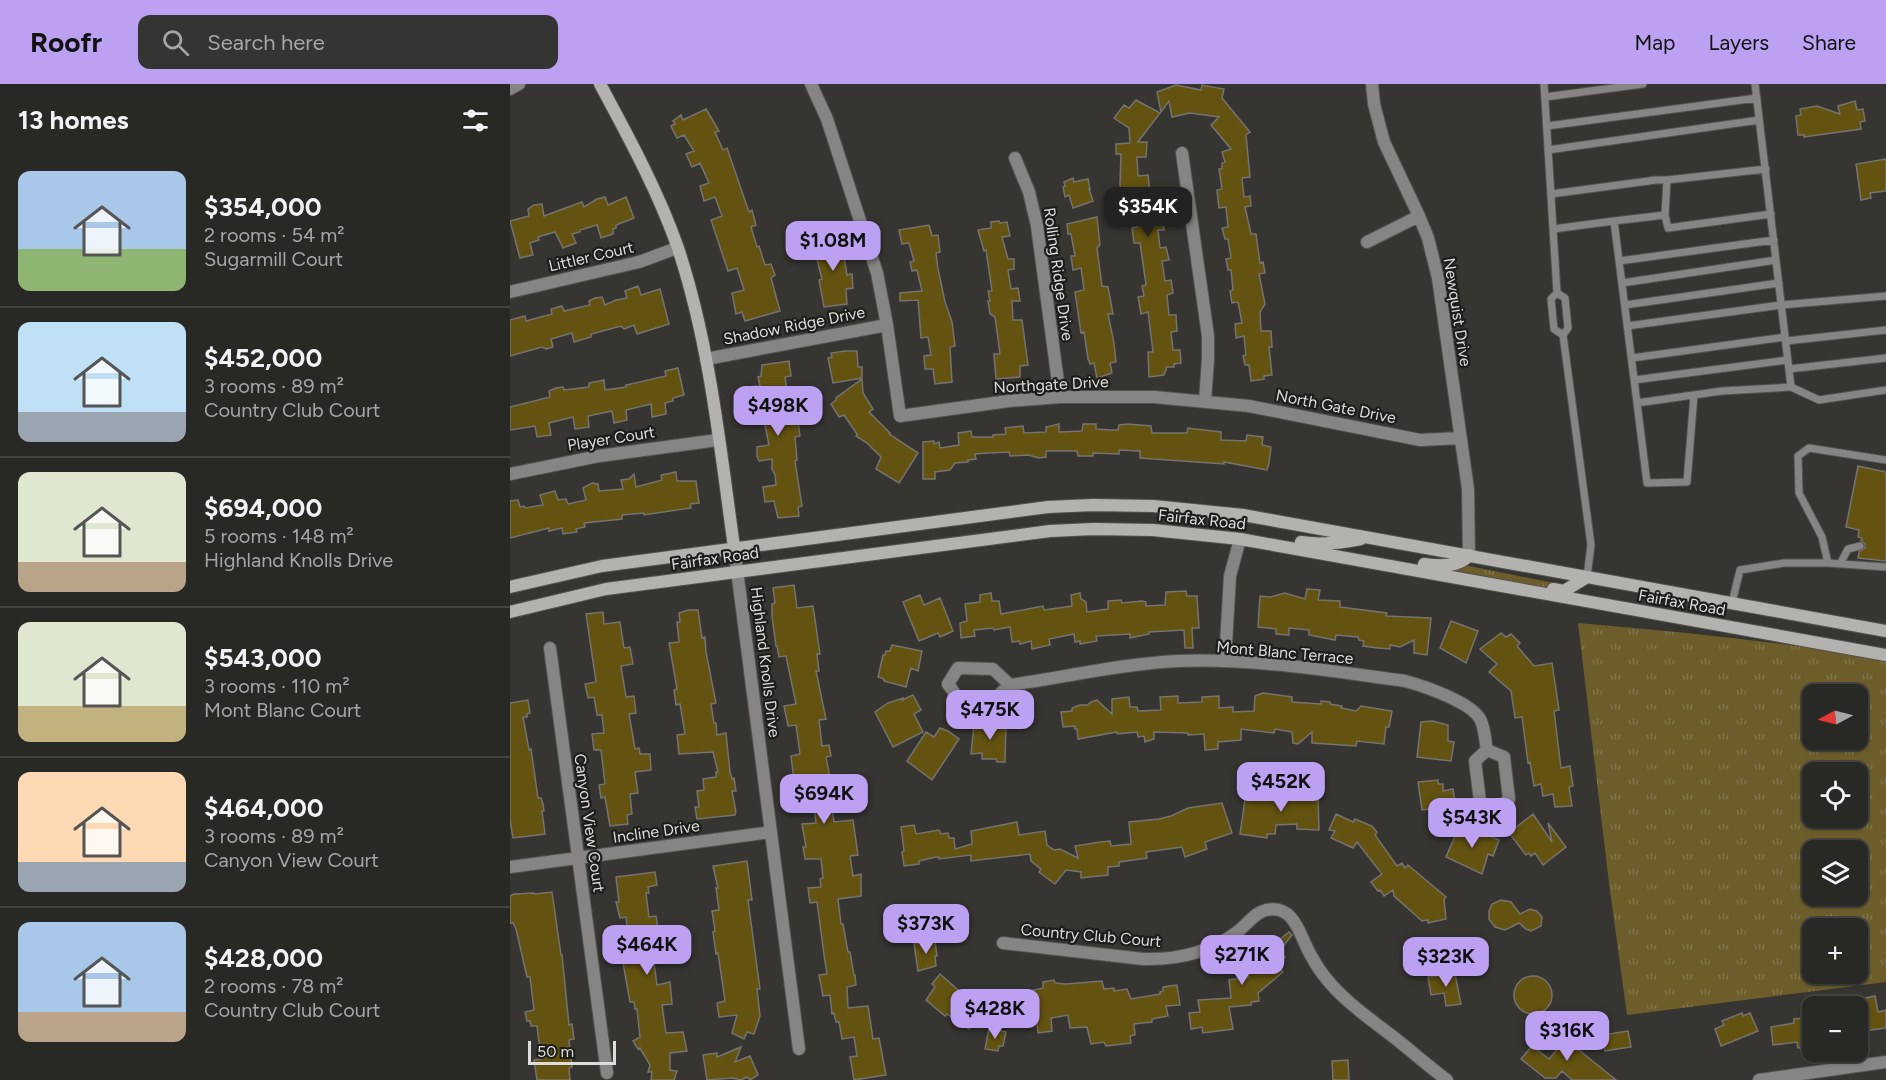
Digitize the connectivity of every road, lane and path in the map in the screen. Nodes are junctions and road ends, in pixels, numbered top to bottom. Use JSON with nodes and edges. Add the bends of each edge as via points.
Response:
{"nodes":[{"id":1,"x":519,"y":84,"type":"edge"},
{"id":2,"x":600,"y":84,"type":"edge"},
{"id":3,"x":811,"y":84,"type":"edge"},
{"id":4,"x":1372,"y":84,"type":"edge"},
{"id":5,"x":1544,"y":84,"type":"edge"},
{"id":6,"x":1643,"y":84,"type":"edge"},
{"id":7,"x":1755,"y":84,"type":"edge"},
{"id":8,"x":510,"y":89,"type":"edge"},
{"id":9,"x":1545,"y":97,"type":"junction"},
{"id":10,"x":1757,"y":98,"type":"junction"},
{"id":11,"x":1760,"y":120,"type":"junction"},
{"id":12,"x":1547,"y":126,"type":"junction"},
{"id":13,"x":1548,"y":150,"type":"junction"},
{"id":14,"x":1182,"y":153,"type":"dead end"},
{"id":15,"x":1015,"y":158,"type":"dead end"},
{"id":16,"x":1766,"y":169,"type":"junction"},
{"id":17,"x":1667,"y":180,"type":"junction"},
{"id":18,"x":1551,"y":194,"type":"junction"},
{"id":19,"x":1771,"y":214,"type":"junction"},
{"id":20,"x":1665,"y":215,"type":"junction"},
{"id":21,"x":1419,"y":216,"type":"junction"},
{"id":22,"x":1614,"y":221,"type":"junction"},
{"id":23,"x":1553,"y":228,"type":"junction"},
{"id":24,"x":1774,"y":240,"type":"junction"},
{"id":25,"x":1367,"y":242,"type":"dead end"},
{"id":26,"x":677,"y":248,"type":"junction"},
{"id":27,"x":1776,"y":260,"type":"junction"},
{"id":28,"x":1619,"y":261,"type":"junction"},
{"id":29,"x":1622,"y":283,"type":"junction"},
{"id":30,"x":1779,"y":283,"type":"junction"},
{"id":31,"x":510,"y":292,"type":"edge"},
{"id":32,"x":1557,"y":293,"type":"junction"},
{"id":33,"x":1886,"y":296,"type":"edge"},
{"id":34,"x":1625,"y":305,"type":"junction"},
{"id":35,"x":1781,"y":305,"type":"junction"},
{"id":36,"x":887,"y":325,"type":"junction"},
{"id":37,"x":1627,"y":326,"type":"junction"},
{"id":38,"x":1886,"y":330,"type":"edge"},
{"id":39,"x":1563,"y":335,"type":"junction"},
{"id":40,"x":1785,"y":339,"type":"junction"},
{"id":41,"x":706,"y":358,"type":"junction"},
{"id":42,"x":1632,"y":358,"type":"junction"},
{"id":43,"x":1886,"y":358,"type":"edge"},
{"id":44,"x":1788,"y":360,"type":"junction"},
{"id":45,"x":1789,"y":369,"type":"junction"},
{"id":46,"x":1634,"y":380,"type":"junction"},
{"id":47,"x":1791,"y":387,"type":"junction"},
{"id":48,"x":1886,"y":390,"type":"edge"},
{"id":49,"x":1694,"y":395,"type":"junction"},
{"id":50,"x":1060,"y":397,"type":"junction"},
{"id":51,"x":1204,"y":401,"type":"junction"},
{"id":52,"x":1637,"y":403,"type":"junction"},
{"id":53,"x":1461,"y":438,"type":"junction"},
{"id":54,"x":718,"y":440,"type":"junction"},
{"id":55,"x":1886,"y":460,"type":"edge"},
{"id":56,"x":510,"y":474,"type":"edge"},
{"id":57,"x":1371,"y":538,"type":"junction"},
{"id":58,"x":1240,"y":539,"type":"junction"},
{"id":59,"x":1860,"y":546,"type":"dead end"},
{"id":60,"x":734,"y":547,"type":"junction"},
{"id":61,"x":1469,"y":555,"type":"junction"},
{"id":62,"x":1348,"y":558,"type":"junction"},
{"id":63,"x":1828,"y":563,"type":"junction"},
{"id":64,"x":1840,"y":564,"type":"junction"},
{"id":65,"x":1886,"y":567,"type":"edge"},
{"id":66,"x":738,"y":571,"type":"junction"},
{"id":67,"x":1587,"y":577,"type":"junction"},
{"id":68,"x":510,"y":587,"type":"edge"},
{"id":69,"x":1508,"y":587,"type":"junction"},
{"id":70,"x":1732,"y":603,"type":"junction"},
{"id":71,"x":510,"y":612,"type":"edge"},
{"id":72,"x":1886,"y":631,"type":"edge"},
{"id":73,"x":550,"y":648,"type":"dead end"},
{"id":74,"x":1886,"y":655,"type":"edge"},
{"id":75,"x":1225,"y":661,"type":"junction"},
{"id":76,"x":1010,"y":685,"type":"junction"},
{"id":77,"x":1487,"y":750,"type":"junction"},
{"id":78,"x":771,"y":832,"type":"junction"},
{"id":79,"x":579,"y":858,"type":"junction"},
{"id":80,"x":510,"y":867,"type":"edge"},
{"id":81,"x":1003,"y":943,"type":"dead end"},
{"id":82,"x":799,"y":1049,"type":"dead end"},
{"id":83,"x":1886,"y":1062,"type":"edge"},
{"id":84,"x":607,"y":1073,"type":"dead end"},
{"id":85,"x":1447,"y":1080,"type":"edge"},
{"id":86,"x":1759,"y":1080,"type":"edge"}],
"edges":[{"from":1,"to":8,"type":"street"},
{"from":2,"to":26,"type":"main road","name":"Highland Knolls Drive","via":[[650,179]]},
{"from":3,"to":36,"type":"street","via":[[827,119],[877,273]]},
{"from":4,"to":21,"type":"street","name":"Newquist Drive","via":[[1384,142]]},
{"from":5,"to":9,"type":"lane"},
{"from":6,"to":9,"type":"lane"},
{"from":7,"to":10,"type":"lane"},
{"from":9,"to":12,"type":"lane"},
{"from":10,"to":11,"type":"lane"},
{"from":10,"to":12,"type":"lane"},
{"from":11,"to":13,"type":"lane"},
{"from":11,"to":16,"type":"lane"},
{"from":12,"to":13,"type":"lane"},
{"from":13,"to":18,"type":"lane"},
{"from":14,"to":51,"type":"street","via":[[1208,336]]},
{"from":15,"to":50,"type":"street","name":"Rolling Ridge Drive","via":[[1037,226]]},
{"from":16,"to":17,"type":"lane"},
{"from":16,"to":19,"type":"lane"},
{"from":17,"to":18,"type":"lane"},
{"from":17,"to":20,"type":"lane"},
{"from":18,"to":23,"type":"lane"},
{"from":19,"to":20,"type":"lane","via":[[1668,228]]},
{"from":19,"to":24,"type":"lane"},
{"from":20,"to":22,"type":"lane"},
{"from":21,"to":25,"type":"street"},
{"from":21,"to":53,"type":"street","name":"Newquist Drive","via":[[1438,278]]},
{"from":22,"to":23,"type":"lane"},
{"from":22,"to":28,"type":"lane"},
{"from":23,"to":32,"type":"lane"},
{"from":24,"to":27,"type":"lane"},
{"from":24,"to":28,"type":"lane"},
{"from":26,"to":31,"type":"street","name":"Littler Court","via":[[639,262]]},
{"from":26,"to":41,"type":"main road","name":"Highland Knolls Drive"},
{"from":27,"to":29,"type":"lane"},
{"from":27,"to":30,"type":"lane"},
{"from":28,"to":29,"type":"lane"},
{"from":29,"to":34,"type":"lane"},
{"from":30,"to":34,"type":"lane"},
{"from":30,"to":35,"type":"lane"},
{"from":32,"to":39,"type":"lane","via":[[1565,298],[1568,328]]},
{"from":32,"to":39,"type":"lane","via":[[1551,299],[1554,328]]},
{"from":33,"to":35,"type":"lane"},
{"from":34,"to":37,"type":"lane"},
{"from":35,"to":37,"type":"lane"},
{"from":35,"to":40,"type":"lane"},
{"from":36,"to":41,"type":"street","name":"Shadow Ridge Drive"},
{"from":36,"to":50,"type":"street","name":"Northgate Drive","via":[[900,416]]},
{"from":37,"to":42,"type":"lane"},
{"from":38,"to":40,"type":"lane"},
{"from":39,"to":67,"type":"lane","via":[[1591,545]]},
{"from":40,"to":42,"type":"lane"},
{"from":40,"to":44,"type":"lane"},
{"from":41,"to":54,"type":"main road","name":"Highland Knolls Drive"},
{"from":42,"to":46,"type":"lane"},
{"from":43,"to":45,"type":"lane"},
{"from":44,"to":45,"type":"lane"},
{"from":44,"to":46,"type":"lane"},
{"from":45,"to":47,"type":"lane"},
{"from":46,"to":52,"type":"lane"},
{"from":47,"to":48,"type":"lane","via":[[1819,400]]},
{"from":47,"to":49,"type":"lane"},
{"from":49,"to":52,"type":"lane"},
{"from":49,"to":52,"type":"lane","via":[[1687,482],[1647,483]]},
{"from":50,"to":51,"type":"street","name":"Northgate Drive"},
{"from":51,"to":53,"type":"street","name":"North Gate Drive","via":[[1249,406],[1420,440]]},
{"from":53,"to":61,"type":"street","name":"Newquist Drive","via":[[1468,489]]},
{"from":54,"to":56,"type":"street","name":"Player Court","via":[[599,456]]},
{"from":54,"to":60,"type":"main road","name":"Highland Knolls Drive"},
{"from":55,"to":63,"type":"lane","via":[[1809,448],[1798,456],[1800,493],[1822,537]]},
{"from":57,"to":58,"type":"main road","via":[[1311,544],[1246,532]]},
{"from":57,"to":60,"type":"main road","name":"Fairfax Road","via":[[1243,514],[1093,505],[998,512]]},
{"from":57,"to":61,"type":"main road","name":"Fairfax Road"},
{"from":58,"to":62,"type":"main road","name":"Fairfax Road"},
{"from":58,"to":66,"type":"main road","name":"Fairfax Road","via":[[1153,530],[1050,531]]},
{"from":58,"to":75,"type":"street","via":[[1230,576]]},
{"from":59,"to":64,"type":"lane","via":[[1848,549]]},
{"from":60,"to":66,"type":"street","name":"Highland Knolls Drive"},
{"from":60,"to":68,"type":"main road","name":"Fairfax Road","via":[[602,566]]},
{"from":61,"to":62,"type":"main road","via":[[1464,561],[1437,566],[1370,556]]},
{"from":61,"to":67,"type":"main road","name":"Fairfax Road"},
{"from":62,"to":69,"type":"main road","name":"Fairfax Road"},
{"from":63,"to":64,"type":"lane"},
{"from":63,"to":70,"type":"lane","via":[[1784,563],[1740,570]]},
{"from":64,"to":65,"type":"lane"},
{"from":66,"to":71,"type":"main road","name":"Fairfax Road","via":[[606,590]]},
{"from":66,"to":78,"type":"street","name":"Highland Knolls Drive"},
{"from":67,"to":69,"type":"main road","via":[[1564,591],[1521,584]]},
{"from":67,"to":70,"type":"main road","name":"Fairfax Road"},
{"from":69,"to":74,"type":"main road","name":"Fairfax Road"},
{"from":70,"to":72,"type":"main road","name":"Fairfax Road"},
{"from":73,"to":79,"type":"street","name":"Canyon View Court"},
{"from":75,"to":76,"type":"street","name":"Mont Blanc Terrace","via":[[1131,665]]},
{"from":75,"to":77,"type":"street","name":"Mont Blanc Terrace","via":[[1383,678],[1427,687],[1481,719]]},
{"from":76,"to":76,"type":"street","name":"Mont Blanc Terrace","via":[[993,669],[958,668],[948,684],[958,698],[992,700]]},
{"from":77,"to":77,"type":"street","via":[[1504,757],[1509,799],[1494,812],[1480,801],[1475,762]]},
{"from":78,"to":79,"type":"street","name":"Incline Drive"},
{"from":78,"to":82,"type":"street","name":"Highland Knolls Drive"},
{"from":79,"to":80,"type":"street","name":"Incline Drive"},
{"from":79,"to":84,"type":"street","name":"Canyon View Court"},
{"from":81,"to":85,"type":"street","name":"Country Club Court","via":[[1162,960],[1204,951],[1230,937],[1259,913],[1276,910],[1297,923],[1312,959],[1362,1014]]},
{"from":83,"to":86,"type":"street"}]}
